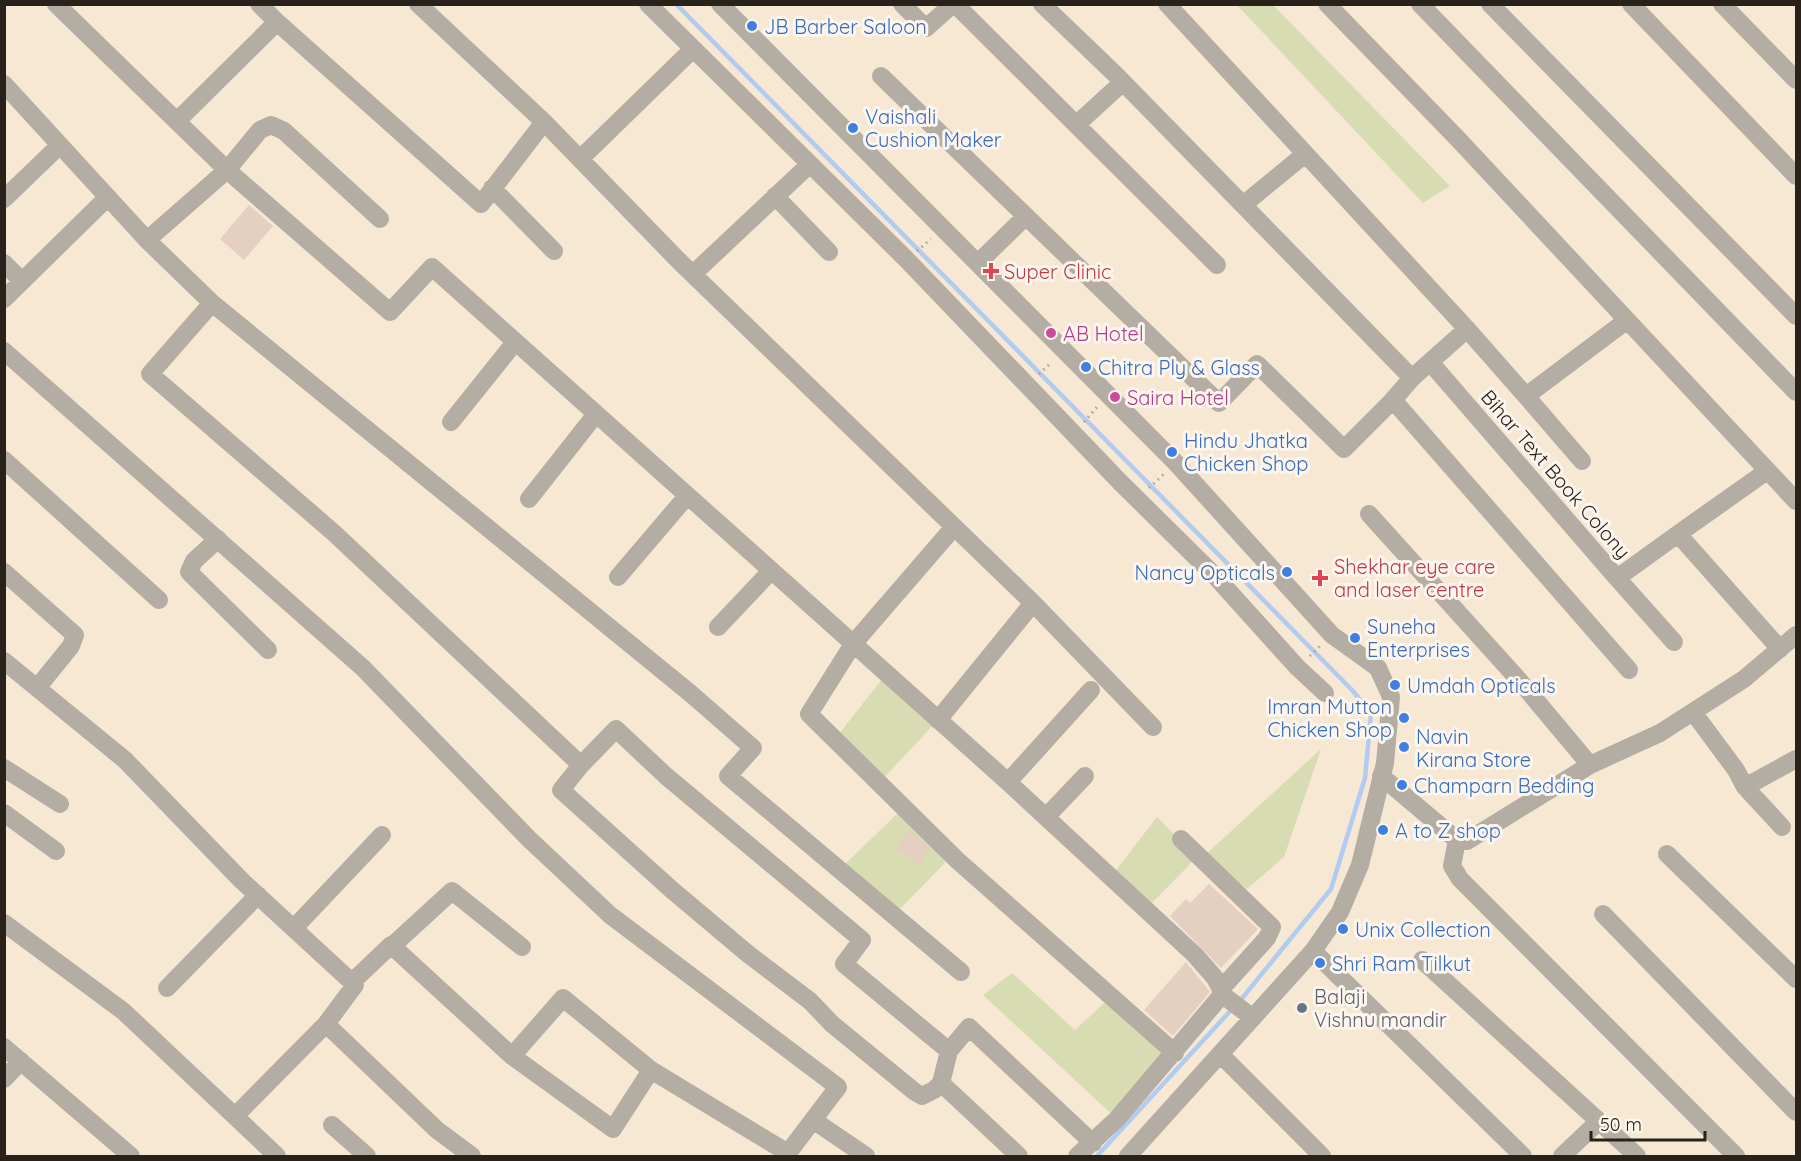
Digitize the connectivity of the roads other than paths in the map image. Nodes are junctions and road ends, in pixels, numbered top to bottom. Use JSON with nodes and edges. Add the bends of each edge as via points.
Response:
{"nodes":[{"id":1,"x":260,"y":4,"type":"edge"},
{"id":2,"x":418,"y":4,"type":"edge"},
{"id":3,"x":648,"y":4,"type":"edge"},
{"id":4,"x":720,"y":4,"type":"edge"},
{"id":5,"x":902,"y":4,"type":"edge"},
{"id":6,"x":954,"y":4,"type":"edge"},
{"id":7,"x":1042,"y":4,"type":"edge"},
{"id":8,"x":1167,"y":4,"type":"edge"},
{"id":9,"x":1327,"y":4,"type":"edge"},
{"id":10,"x":1420,"y":4,"type":"edge"},
{"id":11,"x":1490,"y":4,"type":"edge"},
{"id":12,"x":1631,"y":4,"type":"edge"},
{"id":13,"x":1722,"y":4,"type":"edge"},
{"id":14,"x":59,"y":6,"type":"edge"},
{"id":15,"x":277,"y":22,"type":"junction"},
{"id":16,"x":693,"y":49,"type":"junction"},
{"id":17,"x":881,"y":76,"type":"dead end"},
{"id":18,"x":1797,"y":80,"type":"edge"},
{"id":19,"x":1123,"y":82,"type":"junction"},
{"id":20,"x":4,"y":84,"type":"edge"},
{"id":21,"x":177,"y":121,"type":"junction"},
{"id":22,"x":544,"y":122,"type":"junction"},
{"id":23,"x":1076,"y":125,"type":"junction"},
{"id":24,"x":60,"y":145,"type":"junction"},
{"id":25,"x":1305,"y":154,"type":"junction"},
{"id":26,"x":580,"y":159,"type":"junction"},
{"id":27,"x":810,"y":164,"type":"junction"},
{"id":28,"x":227,"y":170,"type":"junction"},
{"id":29,"x":1797,"y":176,"type":"edge"},
{"id":30,"x":492,"y":188,"type":"junction"},
{"id":31,"x":775,"y":196,"type":"junction"},
{"id":32,"x":108,"y":197,"type":"junction"},
{"id":33,"x":4,"y":199,"type":"edge"},
{"id":34,"x":1244,"y":205,"type":"junction"},
{"id":35,"x":1026,"y":216,"type":"junction"},
{"id":36,"x":380,"y":219,"type":"dead end"},
{"id":37,"x":147,"y":240,"type":"junction"},
{"id":38,"x":554,"y":250,"type":"dead end"},
{"id":39,"x":829,"y":252,"type":"dead end"},
{"id":40,"x":4,"y":263,"type":"edge"},
{"id":41,"x":978,"y":263,"type":"junction"},
{"id":42,"x":1217,"y":265,"type":"dead end"},
{"id":43,"x":693,"y":274,"type":"junction"},
{"id":44,"x":21,"y":280,"type":"junction"},
{"id":45,"x":4,"y":299,"type":"edge"},
{"id":46,"x":212,"y":303,"type":"junction"},
{"id":47,"x":1797,"y":316,"type":"edge"},
{"id":48,"x":1626,"y":321,"type":"junction"},
{"id":49,"x":1467,"y":329,"type":"junction"},
{"id":50,"x":515,"y":342,"type":"junction"},
{"id":51,"x":4,"y":351,"type":"edge"},
{"id":52,"x":1430,"y":362,"type":"junction"},
{"id":53,"x":1412,"y":378,"type":"junction"},
{"id":54,"x":1797,"y":392,"type":"edge"},
{"id":55,"x":1526,"y":396,"type":"junction"},
{"id":56,"x":1393,"y":400,"type":"junction"},
{"id":57,"x":596,"y":414,"type":"junction"},
{"id":58,"x":451,"y":422,"type":"dead end"},
{"id":59,"x":4,"y":460,"type":"edge"},
{"id":60,"x":1582,"y":461,"type":"dead end"},
{"id":61,"x":1767,"y":471,"type":"junction"},
{"id":62,"x":687,"y":496,"type":"junction"},
{"id":63,"x":529,"y":499,"type":"dead end"},
{"id":64,"x":1797,"y":501,"type":"edge"},
{"id":65,"x":1368,"y":514,"type":"dead end"},
{"id":66,"x":954,"y":527,"type":"junction"},
{"id":67,"x":1678,"y":534,"type":"junction"},
{"id":68,"x":218,"y":539,"type":"junction"},
{"id":69,"x":771,"y":571,"type":"junction"},
{"id":70,"x":4,"y":572,"type":"edge"},
{"id":71,"x":618,"y":577,"type":"dead end"},
{"id":72,"x":1617,"y":578,"type":"junction"},
{"id":73,"x":159,"y":600,"type":"dead end"},
{"id":74,"x":1033,"y":603,"type":"junction"},
{"id":75,"x":718,"y":627,"type":"dead end"},
{"id":76,"x":1797,"y":635,"type":"edge"},
{"id":77,"x":1674,"y":642,"type":"dead end"},
{"id":78,"x":853,"y":644,"type":"junction"},
{"id":79,"x":1780,"y":649,"type":"junction"},
{"id":80,"x":268,"y":650,"type":"dead end"},
{"id":81,"x":4,"y":662,"type":"edge"},
{"id":82,"x":1629,"y":670,"type":"dead end"},
{"id":83,"x":37,"y":688,"type":"junction"},
{"id":84,"x":1091,"y":690,"type":"dead end"},
{"id":85,"x":1325,"y":693,"type":"dead end"},
{"id":86,"x":1693,"y":712,"type":"junction"},
{"id":87,"x":938,"y":720,"type":"junction"},
{"id":88,"x":1153,"y":727,"type":"dead end"},
{"id":89,"x":1797,"y":759,"type":"edge"},
{"id":90,"x":581,"y":765,"type":"junction"},
{"id":91,"x":1590,"y":765,"type":"junction"},
{"id":92,"x":4,"y":768,"type":"edge"},
{"id":93,"x":1085,"y":776,"type":"dead end"},
{"id":94,"x":1381,"y":776,"type":"junction"},
{"id":95,"x":1008,"y":782,"type":"junction"},
{"id":96,"x":1745,"y":787,"type":"junction"},
{"id":97,"x":60,"y":804,"type":"dead end"},
{"id":98,"x":4,"y":813,"type":"edge"},
{"id":99,"x":1046,"y":817,"type":"junction"},
{"id":100,"x":1782,"y":827,"type":"dead end"},
{"id":101,"x":382,"y":835,"type":"dead end"},
{"id":102,"x":1181,"y":839,"type":"dead end"},
{"id":103,"x":1457,"y":840,"type":"junction"},
{"id":104,"x":56,"y":851,"type":"dead end"},
{"id":105,"x":1667,"y":854,"type":"dead end"},
{"id":106,"x":258,"y":895,"type":"junction"},
{"id":107,"x":1603,"y":914,"type":"dead end"},
{"id":108,"x":4,"y":923,"type":"edge"},
{"id":109,"x":294,"y":928,"type":"junction"},
{"id":110,"x":392,"y":946,"type":"junction"},
{"id":111,"x":522,"y":947,"type":"dead end"},
{"id":112,"x":1313,"y":951,"type":"junction"},
{"id":113,"x":1422,"y":960,"type":"dead end"},
{"id":114,"x":961,"y":972,"type":"dead end"},
{"id":115,"x":1797,"y":979,"type":"edge"},
{"id":116,"x":352,"y":982,"type":"junction"},
{"id":117,"x":167,"y":988,"type":"dead end"},
{"id":118,"x":1234,"y":1002,"type":"junction"},
{"id":119,"x":327,"y":1024,"type":"junction"},
{"id":120,"x":4,"y":1047,"type":"edge"},
{"id":121,"x":949,"y":1051,"type":"junction"},
{"id":122,"x":1175,"y":1053,"type":"junction"},
{"id":123,"x":1220,"y":1054,"type":"junction"},
{"id":124,"x":512,"y":1056,"type":"junction"},
{"id":125,"x":21,"y":1061,"type":"junction"},
{"id":126,"x":651,"y":1070,"type":"junction"},
{"id":127,"x":4,"y":1079,"type":"edge"},
{"id":128,"x":941,"y":1083,"type":"junction"},
{"id":129,"x":1797,"y":1112,"type":"edge"},
{"id":130,"x":236,"y":1115,"type":"junction"},
{"id":131,"x":813,"y":1120,"type":"junction"},
{"id":132,"x":1599,"y":1120,"type":"junction"},
{"id":133,"x":332,"y":1125,"type":"dead end"},
{"id":134,"x":1093,"y":1143,"type":"junction"},
{"id":135,"x":787,"y":1155,"type":"edge"},
{"id":136,"x":131,"y":1156,"type":"edge"},
{"id":137,"x":278,"y":1156,"type":"edge"},
{"id":138,"x":367,"y":1156,"type":"edge"},
{"id":139,"x":472,"y":1156,"type":"edge"},
{"id":140,"x":866,"y":1156,"type":"edge"},
{"id":141,"x":1019,"y":1156,"type":"edge"},
{"id":142,"x":1077,"y":1156,"type":"edge"},
{"id":143,"x":1128,"y":1156,"type":"edge"},
{"id":144,"x":1323,"y":1156,"type":"edge"},
{"id":145,"x":1523,"y":1156,"type":"edge"},
{"id":146,"x":1562,"y":1156,"type":"edge"},
{"id":147,"x":1637,"y":1156,"type":"edge"},
{"id":148,"x":1736,"y":1156,"type":"edge"}],
"edges":[{"from":1,"to":15,"type":"street"},
{"from":2,"to":22,"type":"street"},
{"from":3,"to":16,"type":"street"},
{"from":4,"to":41,"type":"street"},
{"from":5,"to":6,"type":"street","via":[[926,28]]},
{"from":6,"to":23,"type":"street"},
{"from":7,"to":19,"type":"street"},
{"from":8,"to":25,"type":"street"},
{"from":9,"to":48,"type":"street"},
{"from":10,"to":54,"type":"street"},
{"from":11,"to":47,"type":"street"},
{"from":12,"to":29,"type":"street"},
{"from":13,"to":18,"type":"street"},
{"from":14,"to":21,"type":"street"},
{"from":15,"to":21,"type":"street"},
{"from":15,"to":30,"type":"street","via":[[481,204]]},
{"from":16,"to":26,"type":"street"},
{"from":16,"to":27,"type":"street"},
{"from":17,"to":35,"type":"street"},
{"from":19,"to":23,"type":"street"},
{"from":19,"to":34,"type":"street"},
{"from":20,"to":24,"type":"street"},
{"from":21,"to":28,"type":"street"},
{"from":22,"to":26,"type":"street"},
{"from":22,"to":30,"type":"street"},
{"from":23,"to":42,"type":"street"},
{"from":24,"to":32,"type":"street"},
{"from":24,"to":33,"type":"street"},
{"from":25,"to":34,"type":"street"},
{"from":25,"to":49,"type":"street"},
{"from":26,"to":43,"type":"street"},
{"from":27,"to":31,"type":"street"},
{"from":27,"to":85,"type":"street"},
{"from":28,"to":36,"type":"street","via":[[260,130],[271,125],[284,131]]},
{"from":28,"to":37,"type":"street"},
{"from":28,"to":50,"type":"street","via":[[390,312],[432,267]]},
{"from":30,"to":38,"type":"street"},
{"from":31,"to":39,"type":"street"},
{"from":31,"to":43,"type":"street"},
{"from":32,"to":37,"type":"street"},
{"from":32,"to":44,"type":"street"},
{"from":34,"to":53,"type":"street"},
{"from":35,"to":41,"type":"street"},
{"from":35,"to":56,"type":"street","via":[[1219,403],[1257,364],[1344,449]]},
{"from":37,"to":46,"type":"street"},
{"from":40,"to":44,"type":"street"},
{"from":41,"to":94,"type":"street","via":[[1176,463],[1332,634],[1377,668],[1390,697]]},
{"from":43,"to":66,"type":"street"},
{"from":44,"to":45,"type":"street"},
{"from":46,"to":90,"type":"street","via":[[150,374],[334,533]]},
{"from":46,"to":114,"type":"street","via":[[753,748],[728,776]]},
{"from":48,"to":55,"type":"street"},
{"from":48,"to":61,"type":"street"},
{"from":49,"to":52,"type":"street"},
{"from":49,"to":55,"type":"street"},
{"from":50,"to":57,"type":"street"},
{"from":50,"to":58,"type":"street"},
{"from":51,"to":68,"type":"street"},
{"from":52,"to":53,"type":"street"},
{"from":52,"to":72,"type":"street","name":"Bihar Text Book Colony"},
{"from":53,"to":56,"type":"street"},
{"from":55,"to":60,"type":"street"},
{"from":56,"to":82,"type":"street"},
{"from":57,"to":62,"type":"street"},
{"from":57,"to":63,"type":"street"},
{"from":59,"to":73,"type":"street"},
{"from":61,"to":64,"type":"street"},
{"from":61,"to":67,"type":"street","name":"Bihar Text Book Colony"},
{"from":62,"to":69,"type":"street"},
{"from":62,"to":71,"type":"street"},
{"from":65,"to":91,"type":"street","via":[[1518,679]]},
{"from":66,"to":74,"type":"street"},
{"from":66,"to":78,"type":"street"},
{"from":67,"to":72,"type":"street","name":"Bihar Text Book Colony"},
{"from":67,"to":79,"type":"street"},
{"from":68,"to":80,"type":"street","via":[[194,561],[189,572]]},
{"from":68,"to":131,"type":"street","via":[[363,668],[610,915],[838,1087]]},
{"from":69,"to":75,"type":"street"},
{"from":69,"to":78,"type":"street"},
{"from":70,"to":83,"type":"street","via":[[75,635],[71,646]]},
{"from":72,"to":77,"type":"street"},
{"from":74,"to":87,"type":"street"},
{"from":74,"to":88,"type":"street"},
{"from":76,"to":79,"type":"street"},
{"from":78,"to":87,"type":"street"},
{"from":78,"to":122,"type":"street","via":[[809,714],[957,860]]},
{"from":79,"to":86,"type":"street","via":[[1744,679]]},
{"from":81,"to":83,"type":"street"},
{"from":83,"to":106,"type":"street","via":[[124,760]]},
{"from":84,"to":95,"type":"street"},
{"from":86,"to":91,"type":"street","via":[[1660,733]]},
{"from":86,"to":96,"type":"street"},
{"from":87,"to":95,"type":"street"},
{"from":89,"to":96,"type":"street"},
{"from":90,"to":121,"type":"street","via":[[616,729],[666,776],[862,940],[844,964]]},
{"from":90,"to":128,"type":"street","via":[[561,790],[672,890],[917,1093],[922,1096]]},
{"from":91,"to":103,"type":"street","via":[[1467,842]]},
{"from":92,"to":97,"type":"street"},
{"from":93,"to":99,"type":"street"},
{"from":94,"to":103,"type":"street"},
{"from":94,"to":112,"type":"street","via":[[1360,865],[1340,912]]},
{"from":95,"to":99,"type":"street"},
{"from":96,"to":100,"type":"street"},
{"from":98,"to":104,"type":"street"},
{"from":99,"to":118,"type":"street","via":[[1195,955]]},
{"from":101,"to":109,"type":"street"},
{"from":102,"to":118,"type":"street","via":[[1272,927]]},
{"from":103,"to":148,"type":"street","via":[[1452,866],[1460,879]]},
{"from":105,"to":115,"type":"street"},
{"from":106,"to":109,"type":"street"},
{"from":106,"to":117,"type":"street"},
{"from":107,"to":129,"type":"street"},
{"from":108,"to":130,"type":"street","via":[[123,1011]]},
{"from":109,"to":116,"type":"street"},
{"from":110,"to":111,"type":"street","via":[[453,891]]},
{"from":110,"to":116,"type":"street"},
{"from":110,"to":124,"type":"street"},
{"from":112,"to":118,"type":"street"},
{"from":112,"to":145,"type":"street"},
{"from":113,"to":132,"type":"street"},
{"from":116,"to":119,"type":"street","via":[[355,985]]},
{"from":118,"to":122,"type":"street","via":[[1217,1000]]},
{"from":118,"to":123,"type":"street"},
{"from":119,"to":130,"type":"street"},
{"from":119,"to":139,"type":"street","via":[[437,1130]]},
{"from":120,"to":125,"type":"street"},
{"from":121,"to":128,"type":"street"},
{"from":121,"to":134,"type":"street","via":[[969,1027]]},
{"from":122,"to":134,"type":"street"},
{"from":123,"to":143,"type":"street"},
{"from":123,"to":144,"type":"street"},
{"from":124,"to":126,"type":"street","via":[[562,999]]},
{"from":124,"to":126,"type":"street","via":[[613,1129]]},
{"from":125,"to":127,"type":"street"},
{"from":125,"to":136,"type":"street"},
{"from":126,"to":135,"type":"street"},
{"from":128,"to":141,"type":"street"},
{"from":130,"to":137,"type":"street"},
{"from":131,"to":135,"type":"street"},
{"from":131,"to":140,"type":"street"},
{"from":132,"to":146,"type":"street"},
{"from":132,"to":147,"type":"street"},
{"from":133,"to":138,"type":"street"},
{"from":134,"to":142,"type":"street"}]}
